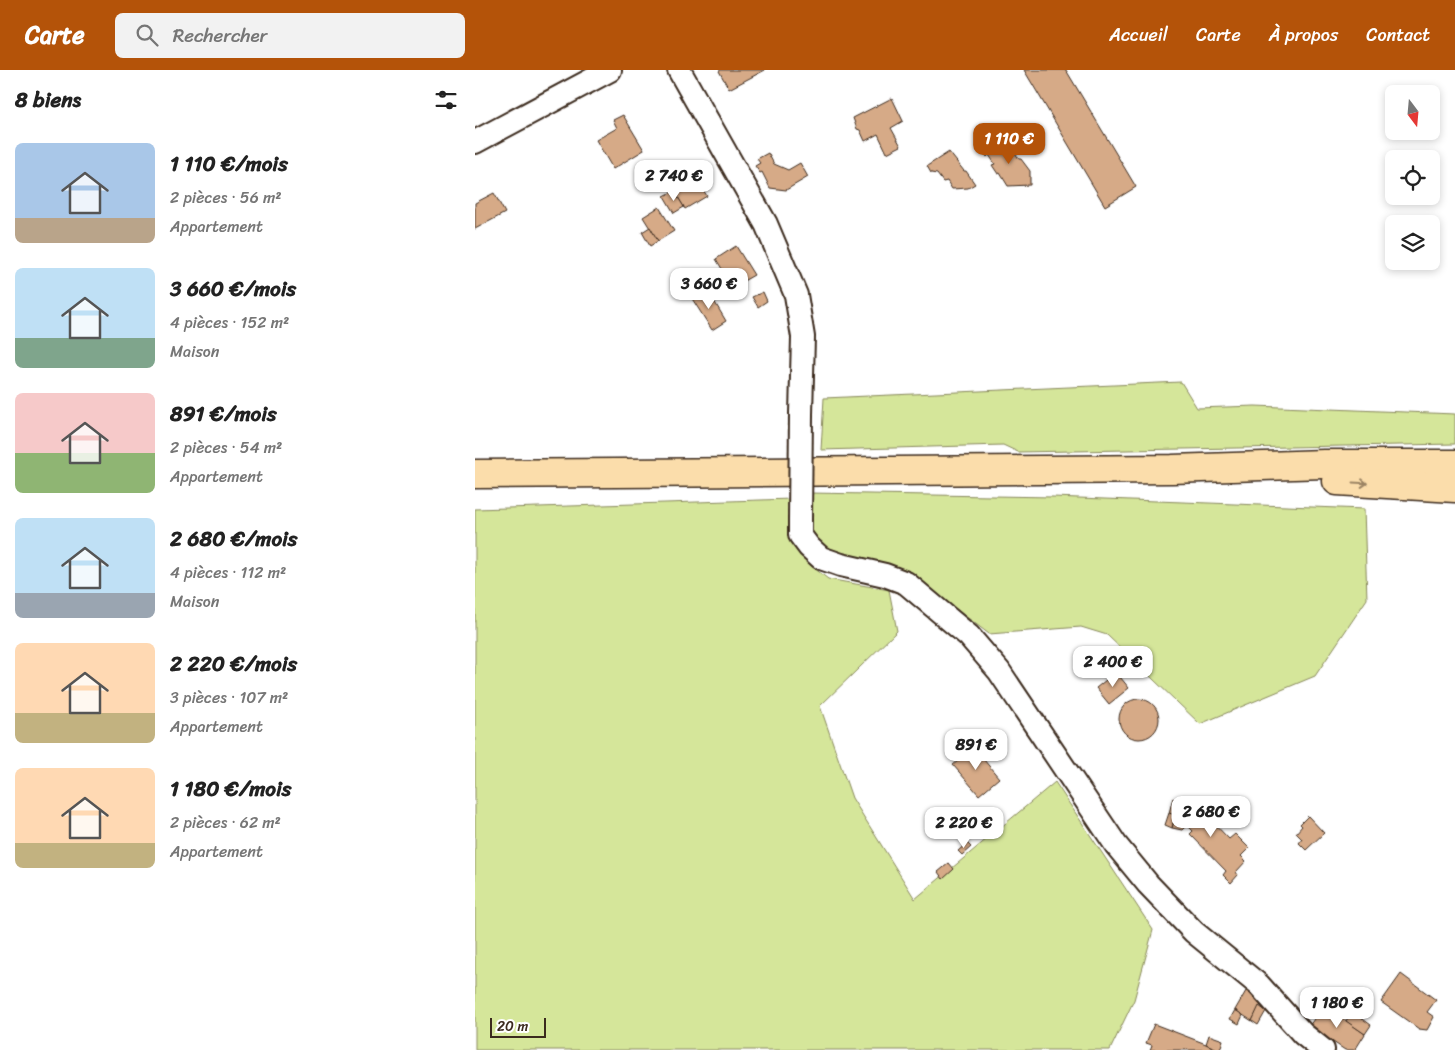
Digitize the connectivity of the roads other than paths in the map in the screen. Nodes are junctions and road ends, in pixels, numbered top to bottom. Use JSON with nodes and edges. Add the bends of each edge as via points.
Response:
{"nodes":[{"id":1,"x":610,"y":70,"type":"edge"},
{"id":2,"x":679,"y":70,"type":"edge"},
{"id":3,"x":475,"y":142,"type":"edge"},
{"id":4,"x":1455,"y":464,"type":"edge"},
{"id":5,"x":1172,"y":469,"type":"junction"},
{"id":6,"x":475,"y":474,"type":"edge"},
{"id":7,"x":1455,"y":488,"type":"edge"},
{"id":8,"x":1323,"y":1050,"type":"edge"}],
"edges":[{"from":1,"to":3,"type":"street"},
{"from":2,"to":8,"type":"street","bridge":true,"via":[[766,224],[796,295],[803,336],[800,535],[821,558],[906,583],[969,636],[999,671],[1115,845],[1148,884],[1194,932],[1259,986],[1303,1034]]},
{"from":4,"to":5,"type":"main road"},
{"from":5,"to":6,"type":"main road"},
{"from":5,"to":7,"type":"main road","one_way":true,"via":[[1222,480]]}]}
